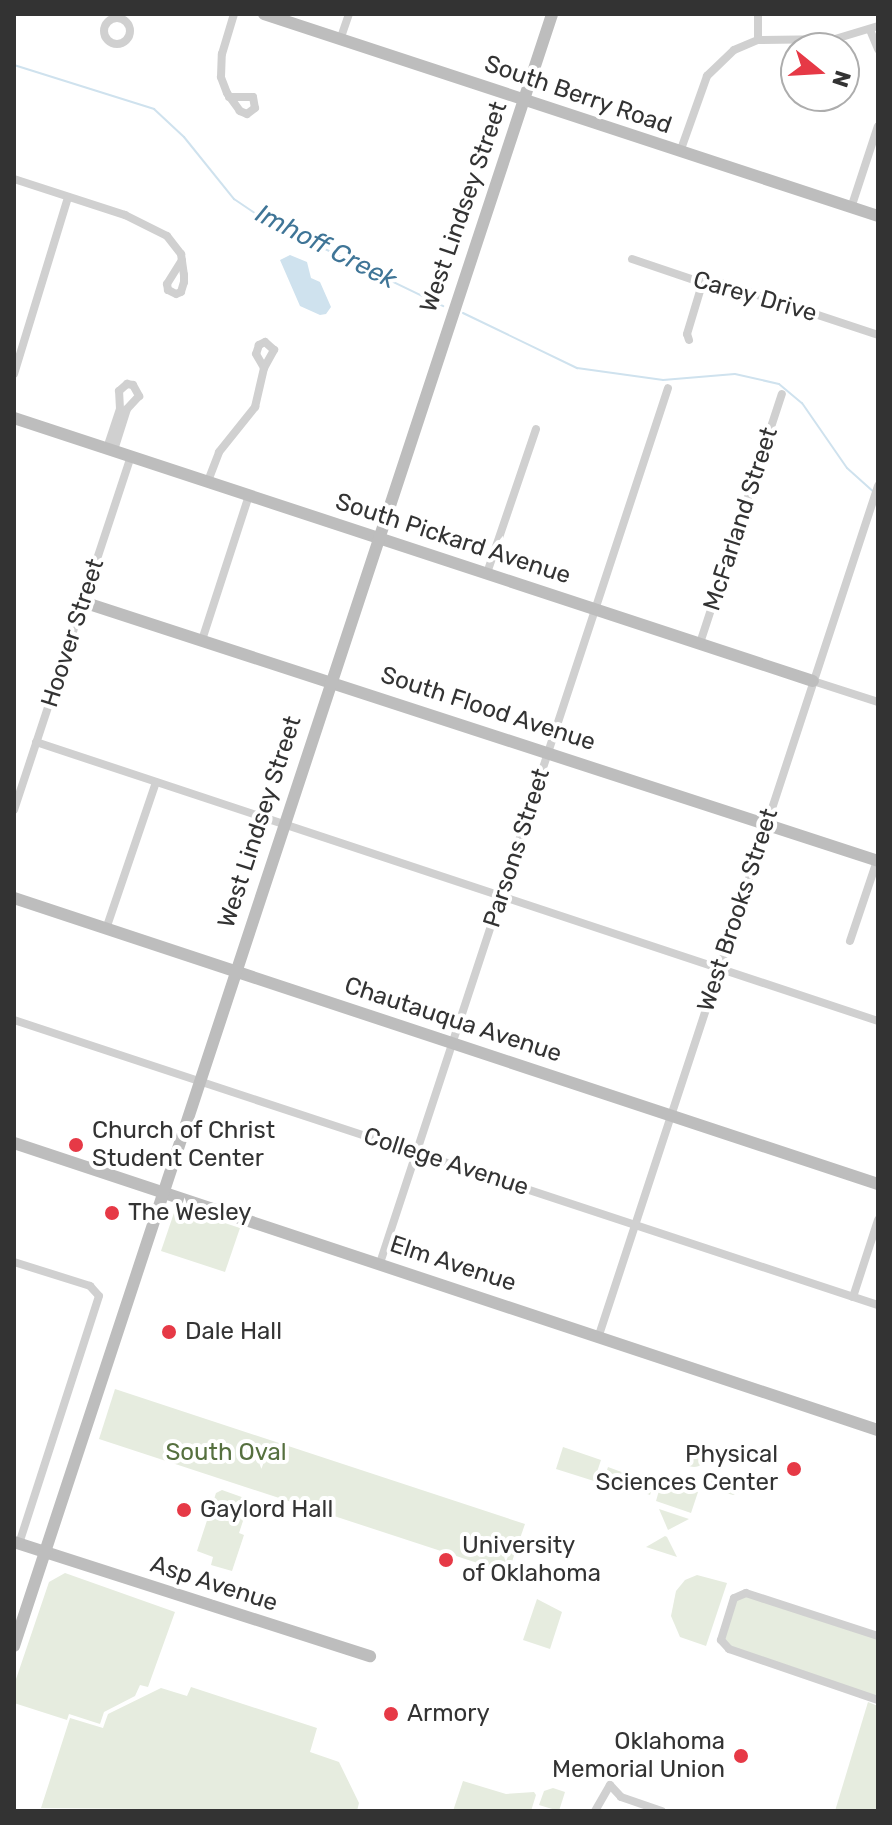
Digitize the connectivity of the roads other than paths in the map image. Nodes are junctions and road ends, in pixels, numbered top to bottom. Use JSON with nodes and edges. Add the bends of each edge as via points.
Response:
{"nodes":[{"id":1,"x":234,"y":14,"type":"edge"},
{"id":2,"x":264,"y":14,"type":"edge"},
{"id":3,"x":349,"y":14,"type":"edge"},
{"id":4,"x":552,"y":14,"type":"edge"},
{"id":5,"x":758,"y":14,"type":"edge"},
{"id":6,"x":874,"y":28,"type":"edge"},
{"id":7,"x":340,"y":40,"type":"junction"},
{"id":8,"x":758,"y":40,"type":"junction"},
{"id":9,"x":878,"y":49,"type":"edge"},
{"id":10,"x":229,"y":97,"type":"dead end"},
{"id":11,"x":524,"y":100,"type":"junction"},
{"id":12,"x":878,"y":126,"type":"edge"},
{"id":13,"x":679,"y":153,"type":"junction"},
{"id":14,"x":14,"y":179,"type":"edge"},
{"id":15,"x":68,"y":197,"type":"junction"},
{"id":16,"x":851,"y":208,"type":"junction"},
{"id":17,"x":878,"y":216,"type":"edge"},
{"id":18,"x":632,"y":259,"type":"dead end"},
{"id":19,"x":182,"y":260,"type":"dead end"},
{"id":20,"x":703,"y":281,"type":"junction"},
{"id":21,"x":878,"y":335,"type":"edge"},
{"id":22,"x":689,"y":340,"type":"dead end"},
{"id":23,"x":264,"y":368,"type":"dead end"},
{"id":24,"x":14,"y":374,"type":"edge"},
{"id":25,"x":668,"y":388,"type":"dead end"},
{"id":26,"x":782,"y":394,"type":"dead end"},
{"id":27,"x":14,"y":418,"type":"edge"},
{"id":28,"x":536,"y":429,"type":"dead end"},
{"id":29,"x":110,"y":449,"type":"junction"},
{"id":30,"x":131,"y":456,"type":"junction"},
{"id":31,"x":208,"y":481,"type":"junction"},
{"id":32,"x":878,"y":486,"type":"edge"},
{"id":33,"x":249,"y":495,"type":"junction"},
{"id":34,"x":378,"y":537,"type":"junction"},
{"id":35,"x":487,"y":573,"type":"junction"},
{"id":36,"x":83,"y":602,"type":"junction"},
{"id":37,"x":596,"y":609,"type":"junction"},
{"id":38,"x":202,"y":640,"type":"junction"},
{"id":39,"x":700,"y":643,"type":"junction"},
{"id":40,"x":813,"y":681,"type":"junction"},
{"id":41,"x":329,"y":682,"type":"junction"},
{"id":42,"x":878,"y":702,"type":"edge"},
{"id":43,"x":36,"y":742,"type":"junction"},
{"id":44,"x":548,"y":752,"type":"junction"},
{"id":45,"x":156,"y":782,"type":"junction"},
{"id":46,"x":14,"y":810,"type":"edge"},
{"id":47,"x":283,"y":823,"type":"junction"},
{"id":48,"x":766,"y":824,"type":"junction"},
{"id":49,"x":878,"y":861,"type":"edge"},
{"id":50,"x":501,"y":896,"type":"junction"},
{"id":51,"x":15,"y":901,"type":"edge"},
{"id":52,"x":106,"y":929,"type":"junction"},
{"id":53,"x":850,"y":941,"type":"dead end"},
{"id":54,"x":719,"y":968,"type":"junction"},
{"id":55,"x":234,"y":971,"type":"junction"},
{"id":56,"x":14,"y":1020,"type":"edge"},
{"id":57,"x":878,"y":1021,"type":"edge"},
{"id":58,"x":453,"y":1043,"type":"junction"},
{"id":59,"x":198,"y":1080,"type":"junction"},
{"id":60,"x":671,"y":1115,"type":"junction"},
{"id":61,"x":14,"y":1143,"type":"edge"},
{"id":62,"x":417,"y":1153,"type":"junction"},
{"id":63,"x":878,"y":1184,"type":"edge"},
{"id":64,"x":165,"y":1192,"type":"junction"},
{"id":65,"x":878,"y":1220,"type":"edge"},
{"id":66,"x":635,"y":1225,"type":"junction"},
{"id":67,"x":14,"y":1262,"type":"edge"},
{"id":68,"x":380,"y":1263,"type":"junction"},
{"id":69,"x":853,"y":1297,"type":"junction"},
{"id":70,"x":878,"y":1305,"type":"edge"},
{"id":71,"x":599,"y":1335,"type":"junction"},
{"id":72,"x":878,"y":1430,"type":"edge"},
{"id":73,"x":16,"y":1543,"type":"edge"},
{"id":74,"x":45,"y":1552,"type":"junction"},
{"id":75,"x":878,"y":1636,"type":"edge"},
{"id":76,"x":14,"y":1646,"type":"edge"},
{"id":77,"x":370,"y":1656,"type":"dead end"},
{"id":78,"x":878,"y":1700,"type":"edge"},
{"id":79,"x":595,"y":1811,"type":"edge"},
{"id":80,"x":662,"y":1811,"type":"edge"}],
"edges":[{"from":1,"to":10,"type":"street","via":[[220,67]]},
{"from":2,"to":7,"type":"street","name":"South Berry Road"},
{"from":3,"to":7,"type":"street"},
{"from":4,"to":11,"type":"street","name":"West Lindsey Street"},
{"from":5,"to":8,"type":"street"},
{"from":6,"to":8,"type":"street","via":[[835,39]]},
{"from":6,"to":9,"type":"street"},
{"from":7,"to":11,"type":"street","name":"South Berry Road"},
{"from":8,"to":13,"type":"street","via":[[726,55],[707,76]]},
{"from":11,"to":13,"type":"street","name":"South Berry Road"},
{"from":11,"to":34,"type":"street","name":"West Lindsey Street"},
{"from":12,"to":16,"type":"street"},
{"from":13,"to":16,"type":"street","name":"South Berry Road"},
{"from":14,"to":15,"type":"street"},
{"from":15,"to":19,"type":"street","via":[[161,232],[179,248]]},
{"from":15,"to":24,"type":"street"},
{"from":16,"to":17,"type":"street","name":"South Berry Road"},
{"from":18,"to":20,"type":"street","name":"Carey Drive"},
{"from":20,"to":21,"type":"street","name":"Carey Drive"},
{"from":20,"to":22,"type":"street"},
{"from":23,"to":31,"type":"street","via":[[252,414],[219,452]]},
{"from":25,"to":37,"type":"street","name":"Parsons Street"},
{"from":26,"to":39,"type":"street","name":"McFarland Street"},
{"from":27,"to":29,"type":"street","name":"South Pickard Avenue"},
{"from":28,"to":35,"type":"street"},
{"from":29,"to":29,"type":"street","via":[[127,409],[139,396],[133,385],[119,391]]},
{"from":29,"to":30,"type":"street","name":"South Pickard Avenue"},
{"from":30,"to":31,"type":"street","name":"South Pickard Avenue"},
{"from":30,"to":36,"type":"street","name":"Hoover Street"},
{"from":31,"to":33,"type":"street","name":"South Pickard Avenue"},
{"from":32,"to":40,"type":"street","name":"West Brooks Street"},
{"from":33,"to":34,"type":"street","name":"South Pickard Avenue"},
{"from":33,"to":38,"type":"street"},
{"from":34,"to":35,"type":"street","name":"South Pickard Avenue"},
{"from":34,"to":41,"type":"street","name":"West Lindsey Street"},
{"from":35,"to":37,"type":"street","name":"South Pickard Avenue"},
{"from":36,"to":38,"type":"street","name":"South Flood Avenue"},
{"from":36,"to":43,"type":"street","name":"Hoover Street"},
{"from":37,"to":39,"type":"street","name":"South Pickard Avenue"},
{"from":37,"to":44,"type":"street","name":"Parsons Street"},
{"from":38,"to":41,"type":"street","name":"South Flood Avenue"},
{"from":39,"to":40,"type":"street","name":"South Pickard Avenue"},
{"from":40,"to":42,"type":"street","name":"South Pickard Avenue"},
{"from":40,"to":48,"type":"street","name":"West Brooks Street"},
{"from":41,"to":44,"type":"street","name":"South Flood Avenue"},
{"from":41,"to":47,"type":"street","name":"West Lindsey Street"},
{"from":43,"to":45,"type":"street"},
{"from":43,"to":46,"type":"street","name":"Hoover Street"},
{"from":44,"to":48,"type":"street","name":"South Flood Avenue"},
{"from":44,"to":50,"type":"street","name":"Parsons Street"},
{"from":45,"to":47,"type":"street"},
{"from":45,"to":52,"type":"street"},
{"from":47,"to":50,"type":"street"},
{"from":47,"to":55,"type":"street","name":"West Lindsey Street"},
{"from":48,"to":49,"type":"street","name":"South Flood Avenue"},
{"from":48,"to":54,"type":"street","name":"West Brooks Street"},
{"from":49,"to":53,"type":"street"},
{"from":50,"to":54,"type":"street"},
{"from":50,"to":58,"type":"street","name":"Parsons Street"},
{"from":51,"to":52,"type":"street","name":"Chautauqua Avenue"},
{"from":52,"to":55,"type":"street","name":"Chautauqua Avenue"},
{"from":54,"to":57,"type":"street"},
{"from":54,"to":60,"type":"street","name":"West Brooks Street"},
{"from":55,"to":58,"type":"street","name":"Chautauqua Avenue"},
{"from":55,"to":59,"type":"street","name":"West Lindsey Street"},
{"from":56,"to":59,"type":"street","name":"College Avenue"},
{"from":58,"to":60,"type":"street","name":"Chautauqua Avenue"},
{"from":58,"to":62,"type":"street","name":"Parsons Street"},
{"from":59,"to":62,"type":"street","name":"College Avenue"},
{"from":59,"to":64,"type":"street","name":"West Lindsey Street"},
{"from":60,"to":63,"type":"street","name":"Chautauqua Avenue"},
{"from":60,"to":66,"type":"street","name":"West Brooks Street"},
{"from":61,"to":64,"type":"street","name":"Elm Avenue"},
{"from":62,"to":66,"type":"street","name":"College Avenue"},
{"from":62,"to":68,"type":"street","name":"Parsons Street"},
{"from":64,"to":68,"type":"street","name":"Elm Avenue"},
{"from":64,"to":74,"type":"street","name":"West Lindsey Street"},
{"from":65,"to":69,"type":"street"},
{"from":66,"to":69,"type":"street","name":"College Avenue"},
{"from":66,"to":71,"type":"street","name":"West Brooks Street"},
{"from":67,"to":73,"type":"street","via":[[90,1286],[99,1296]]},
{"from":68,"to":71,"type":"street","name":"Elm Avenue"},
{"from":69,"to":70,"type":"street","name":"College Avenue"},
{"from":71,"to":72,"type":"street","name":"Elm Avenue"},
{"from":73,"to":74,"type":"street","name":"Asp Avenue"},
{"from":74,"to":76,"type":"street","name":"West Lindsey Street"},
{"from":74,"to":77,"type":"street","name":"Asp Avenue"},
{"from":75,"to":78,"type":"street","via":[[746,1593],[734,1598],[721,1640],[729,1649]]},
{"from":79,"to":80,"type":"street","via":[[610,1785],[621,1797]]}]}
